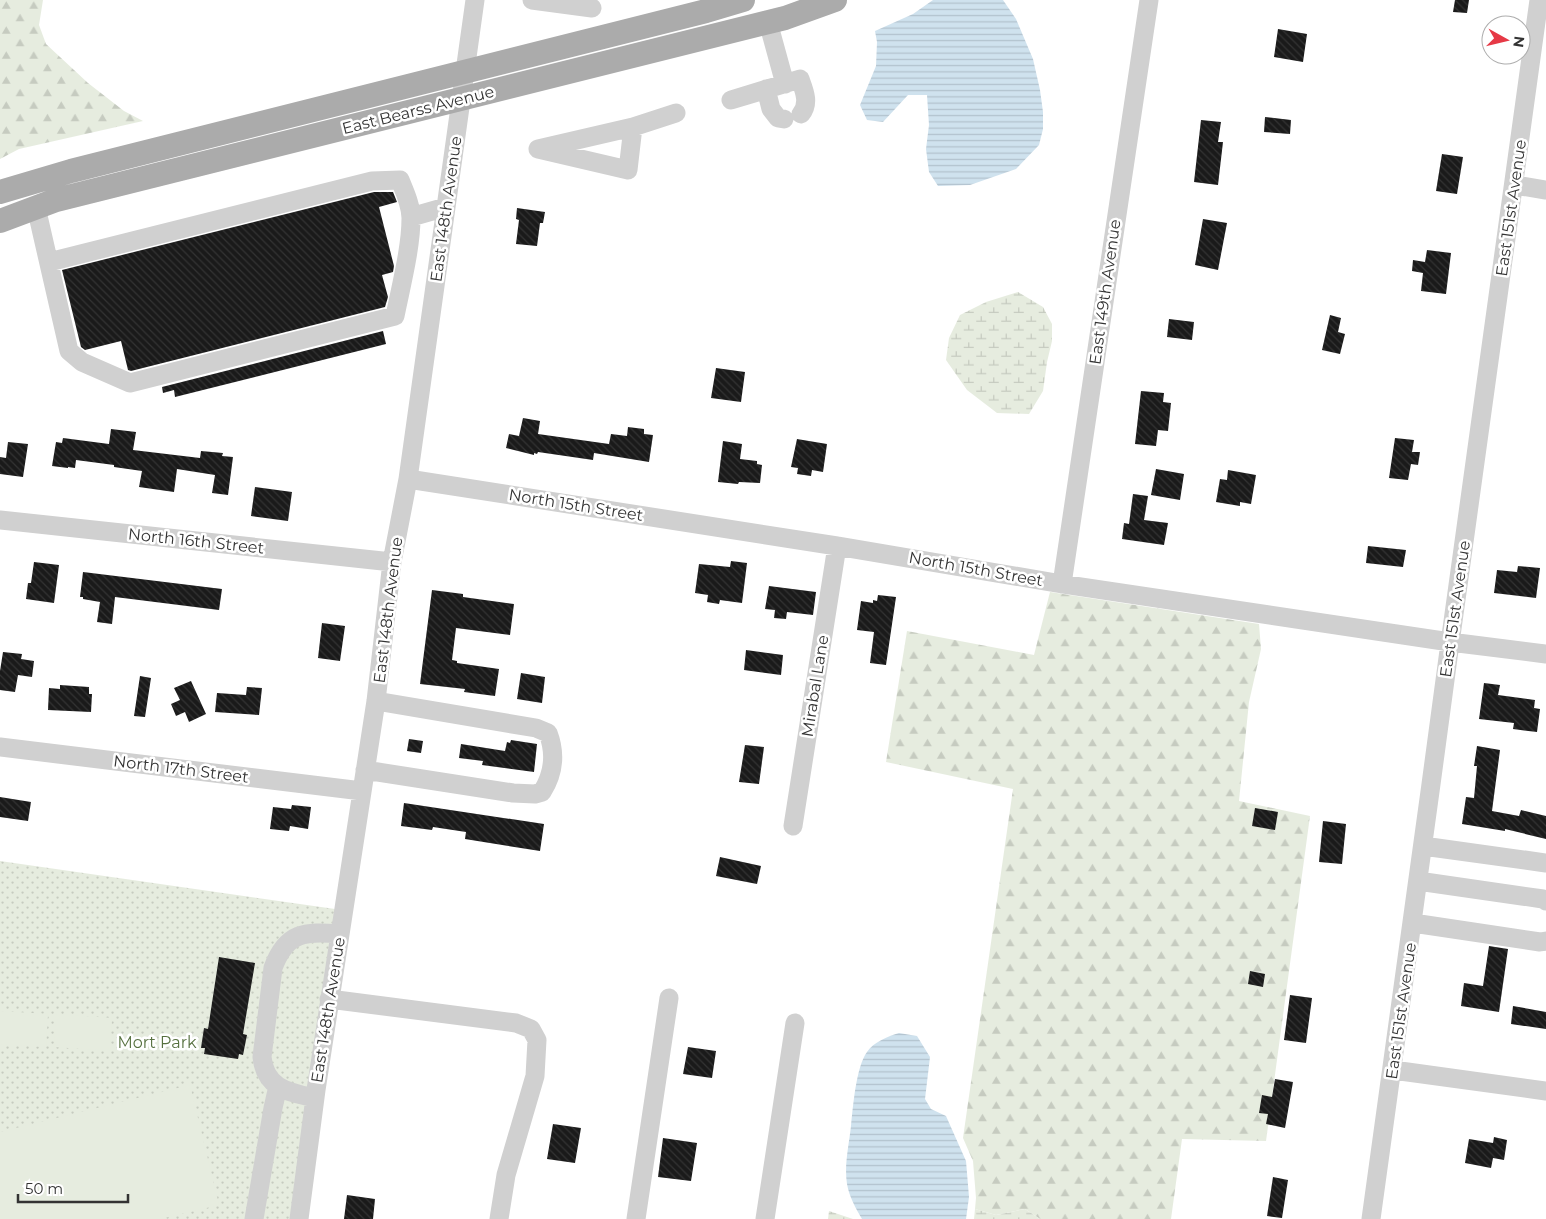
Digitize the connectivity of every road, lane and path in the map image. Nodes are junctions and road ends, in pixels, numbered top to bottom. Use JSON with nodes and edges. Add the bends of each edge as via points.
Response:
{"nodes":[{"id":1,"x":475,"y":0,"type":"edge"},
{"id":2,"x":532,"y":0,"type":"edge"},
{"id":3,"x":743,"y":0,"type":"edge"},
{"id":4,"x":836,"y":0,"type":"edge"},
{"id":5,"x":1149,"y":0,"type":"edge"},
{"id":6,"x":1539,"y":0,"type":"edge"},
{"id":7,"x":592,"y":8,"type":"dead end"},
{"id":8,"x":768,"y":22,"type":"junction"},
{"id":9,"x":465,"y":71,"type":"junction"},
{"id":10,"x":785,"y":84,"type":"junction"},
{"id":11,"x":766,"y":89,"type":"junction"},
{"id":12,"x":461,"y":99,"type":"junction"},
{"id":13,"x":731,"y":100,"type":"dead end"},
{"id":14,"x":676,"y":113,"type":"dead end"},
{"id":15,"x":633,"y":127,"type":"dead end"},
{"id":16,"x":1515,"y":185,"type":"junction"},
{"id":17,"x":1546,"y":190,"type":"edge"},
{"id":18,"x":0,"y":192,"type":"edge"},
{"id":19,"x":446,"y":207,"type":"junction"},
{"id":20,"x":36,"y":208,"type":"junction"},
{"id":21,"x":411,"y":217,"type":"junction"},
{"id":22,"x":0,"y":220,"type":"edge"},
{"id":23,"x":49,"y":262,"type":"junction"},
{"id":24,"x":408,"y":479,"type":"junction"},
{"id":25,"x":0,"y":520,"type":"edge"},
{"id":26,"x":837,"y":546,"type":"junction"},
{"id":27,"x":392,"y":562,"type":"junction"},
{"id":28,"x":1062,"y":584,"type":"junction"},
{"id":29,"x":1450,"y":642,"type":"junction"},
{"id":30,"x":1546,"y":654,"type":"edge"},
{"id":31,"x":376,"y":701,"type":"junction"},
{"id":32,"x":0,"y":747,"type":"edge"},
{"id":33,"x":365,"y":770,"type":"junction"},
{"id":34,"x":362,"y":791,"type":"junction"},
{"id":35,"x":793,"y":826,"type":"dead end"},
{"id":36,"x":1423,"y":846,"type":"junction"},
{"id":37,"x":1546,"y":863,"type":"edge"},
{"id":38,"x":1418,"y":881,"type":"junction"},
{"id":39,"x":1546,"y":901,"type":"edge"},
{"id":40,"x":1413,"y":923,"type":"junction"},
{"id":41,"x":339,"y":934,"type":"junction"},
{"id":42,"x":1546,"y":941,"type":"edge"},
{"id":43,"x":669,"y":998,"type":"dead end"},
{"id":44,"x":329,"y":999,"type":"junction"},
{"id":45,"x":795,"y":1022,"type":"dead end"},
{"id":46,"x":1393,"y":1070,"type":"junction"},
{"id":47,"x":278,"y":1086,"type":"junction"},
{"id":48,"x":1546,"y":1091,"type":"edge"},
{"id":49,"x":314,"y":1098,"type":"junction"},
{"id":50,"x":254,"y":1219,"type":"edge"},
{"id":51,"x":299,"y":1219,"type":"edge"},
{"id":52,"x":499,"y":1219,"type":"edge"},
{"id":53,"x":636,"y":1219,"type":"edge"},
{"id":54,"x":765,"y":1219,"type":"edge"},
{"id":55,"x":1371,"y":1219,"type":"edge"}],
"edges":[{"from":1,"to":9,"type":"street","name":"East 148th Avenue"},
{"from":2,"to":7,"type":"street"},
{"from":3,"to":9,"type":"main road","name":"East Bearss Avenue"},
{"from":4,"to":8,"type":"main road","name":"East Bearss Avenue"},
{"from":5,"to":28,"type":"street","name":"East 149th Avenue"},
{"from":6,"to":16,"type":"street","name":"East 151st Avenue"},
{"from":8,"to":10,"type":"street"},
{"from":8,"to":12,"type":"main road","name":"East Bearss Avenue"},
{"from":9,"to":12,"type":"street","name":"East 148th Avenue"},
{"from":9,"to":18,"type":"main road","name":"East Bearss Avenue"},
{"from":10,"to":11,"type":"street"},
{"from":10,"to":11,"type":"street","via":[[800,79],[806,98],[806,106],[792,116],[778,118],[771,109]]},
{"from":11,"to":13,"type":"street"},
{"from":12,"to":19,"type":"street","name":"East 148th Avenue"},
{"from":12,"to":20,"type":"main road","name":"East Bearss Avenue","via":[[56,200]]},
{"from":14,"to":15,"type":"street"},
{"from":16,"to":17,"type":"street"},
{"from":16,"to":29,"type":"street","name":"East 151st Avenue"},
{"from":19,"to":21,"type":"street"},
{"from":19,"to":24,"type":"street","name":"East 148th Avenue"},
{"from":20,"to":22,"type":"main road","name":"East Bearss Avenue"},
{"from":20,"to":23,"type":"street"},
{"from":21,"to":23,"type":"street","via":[[400,180],[372,181]]},
{"from":21,"to":23,"type":"street","via":[[395,316],[130,383],[82,362],[69,351]]},
{"from":24,"to":26,"type":"street","name":"North 15th Street"},
{"from":24,"to":27,"type":"street","name":"East 148th Avenue"},
{"from":25,"to":27,"type":"street","name":"North 16th Street"},
{"from":26,"to":28,"type":"street","name":"North 15th Street"},
{"from":26,"to":35,"type":"street","name":"Mirabal Lane"},
{"from":27,"to":31,"type":"street","name":"East 148th Avenue"},
{"from":28,"to":29,"type":"street","name":"North 15th Street"},
{"from":29,"to":30,"type":"street","name":"North 15th Street"},
{"from":29,"to":36,"type":"street","name":"East 151st Avenue"},
{"from":31,"to":33,"type":"street","name":"East 148th Avenue"},
{"from":31,"to":33,"type":"street","via":[[536,728],[548,733],[552,743],[550,780],[542,792],[513,793]]},
{"from":32,"to":34,"type":"street","name":"North 17th Street"},
{"from":33,"to":34,"type":"street","name":"East 148th Avenue"},
{"from":34,"to":41,"type":"street","name":"East 148th Avenue"},
{"from":36,"to":37,"type":"street"},
{"from":36,"to":38,"type":"street","name":"East 151st Avenue"},
{"from":38,"to":39,"type":"street"},
{"from":38,"to":40,"type":"street","name":"East 151st Avenue"},
{"from":40,"to":42,"type":"street"},
{"from":40,"to":46,"type":"street","name":"East 151st Avenue"},
{"from":41,"to":44,"type":"street","name":"East 148th Avenue"},
{"from":41,"to":47,"type":"street","via":[[320,932],[297,936],[277,956],[262,1057],[266,1075]]},
{"from":43,"to":53,"type":"street"},
{"from":44,"to":49,"type":"street","name":"East 148th Avenue"},
{"from":44,"to":52,"type":"street","via":[[516,1023],[531,1028],[537,1040],[535,1076],[506,1175]]},
{"from":45,"to":54,"type":"street"},
{"from":46,"to":48,"type":"street"},
{"from":46,"to":55,"type":"street","name":"East 151st Avenue"},
{"from":47,"to":49,"type":"street"},
{"from":47,"to":50,"type":"street"},
{"from":49,"to":51,"type":"street","name":"East 148th Avenue"}]}
